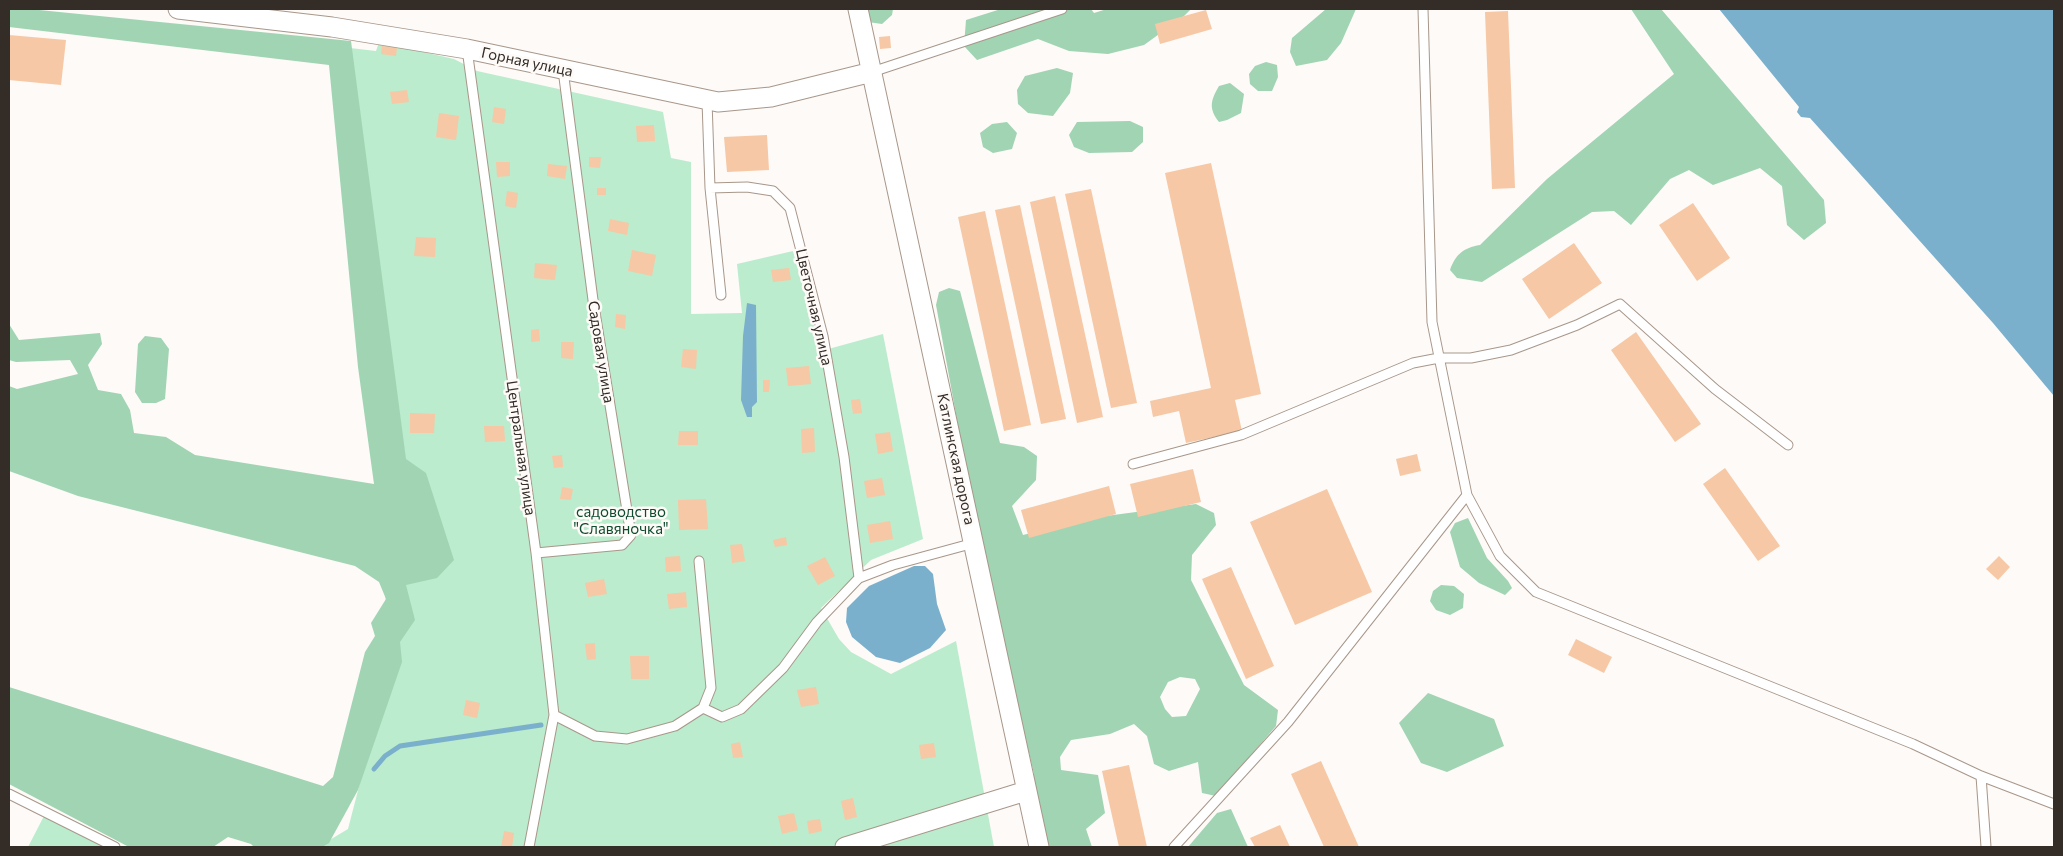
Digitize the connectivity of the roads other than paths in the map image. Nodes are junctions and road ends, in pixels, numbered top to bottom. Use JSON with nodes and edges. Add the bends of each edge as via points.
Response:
{"nodes":[{"id":1,"x":178,"y":9,"type":"edge"},
{"id":2,"x":858,"y":9,"type":"edge"},
{"id":3,"x":1062,"y":9,"type":"edge"},
{"id":4,"x":1423,"y":9,"type":"edge"},
{"id":5,"x":467,"y":49,"type":"junction"},
{"id":6,"x":563,"y":70,"type":"junction"},
{"id":7,"x":872,"y":72,"type":"junction"},
{"id":8,"x":707,"y":101,"type":"junction"},
{"id":9,"x":710,"y":188,"type":"junction"},
{"id":10,"x":721,"y":294,"type":"dead end"},
{"id":11,"x":1439,"y":358,"type":"junction"},
{"id":12,"x":1788,"y":445,"type":"dead end"},
{"id":13,"x":1133,"y":464,"type":"dead end"},
{"id":14,"x":1467,"y":495,"type":"junction"},
{"id":15,"x":974,"y":543,"type":"junction"},
{"id":16,"x":536,"y":553,"type":"junction"},
{"id":17,"x":699,"y":561,"type":"dead end"},
{"id":18,"x":859,"y":578,"type":"junction"},
{"id":19,"x":703,"y":708,"type":"junction"},
{"id":20,"x":554,"y":715,"type":"junction"},
{"id":21,"x":1981,"y":776,"type":"junction"},
{"id":22,"x":1026,"y":791,"type":"junction"},
{"id":23,"x":9,"y":794,"type":"edge"},
{"id":24,"x":2054,"y":804,"type":"edge"},
{"id":25,"x":116,"y":847,"type":"edge"},
{"id":26,"x":530,"y":847,"type":"edge"},
{"id":27,"x":845,"y":847,"type":"edge"},
{"id":28,"x":1038,"y":847,"type":"edge"},
{"id":29,"x":1174,"y":847,"type":"edge"},
{"id":30,"x":1986,"y":847,"type":"edge"}],
"edges":[{"from":1,"to":5,"type":"street","name":"Горная улица","via":[[332,27]]},
{"from":2,"to":7,"type":"street","name":"Катлинская дорога"},
{"from":3,"to":7,"type":"lane"},
{"from":4,"to":11,"type":"lane","via":[[1432,322]]},
{"from":5,"to":6,"type":"street","name":"Горная улица"},
{"from":5,"to":16,"type":"lane","name":"Центральная улица"},
{"from":6,"to":8,"type":"street","name":"Горная улица"},
{"from":6,"to":16,"type":"lane","name":"Садовая улица","via":[[593,300],[630,535],[622,545]]},
{"from":7,"to":8,"type":"street","name":"Горная улица","via":[[771,97]]},
{"from":7,"to":15,"type":"street","name":"Катлинская дорога"},
{"from":8,"to":9,"type":"lane"},
{"from":9,"to":10,"type":"lane"},
{"from":9,"to":18,"type":"lane","name":"Цветочная улица","via":[[747,187],[773,191],[790,208],[823,336],[844,457]]},
{"from":11,"to":12,"type":"lane","via":[[1471,358],[1511,350],[1577,325],[1620,304],[1715,389]]},
{"from":11,"to":13,"type":"lane","via":[[1413,363],[1240,435]]},
{"from":11,"to":14,"type":"lane"},
{"from":14,"to":21,"type":"lane","via":[[1500,556],[1536,592],[1913,744]]},
{"from":14,"to":29,"type":"lane","via":[[1288,722]]},
{"from":15,"to":18,"type":"lane","via":[[893,565]]},
{"from":15,"to":22,"type":"street","name":"Катлинская дорога"},
{"from":16,"to":20,"type":"lane","name":"Центральная улица"},
{"from":17,"to":19,"type":"lane","via":[[712,688]]},
{"from":18,"to":19,"type":"lane","via":[[817,622],[783,668],[741,709],[722,717]]},
{"from":19,"to":20,"type":"lane","via":[[675,726],[627,739],[595,736]]},
{"from":20,"to":26,"type":"lane","name":"Центральная улица"},
{"from":21,"to":24,"type":"lane"},
{"from":21,"to":30,"type":"lane"},
{"from":22,"to":27,"type":"street","via":[[888,838]]},
{"from":22,"to":28,"type":"street","name":"Катлинская дорога"},
{"from":23,"to":25,"type":"lane"}]}
